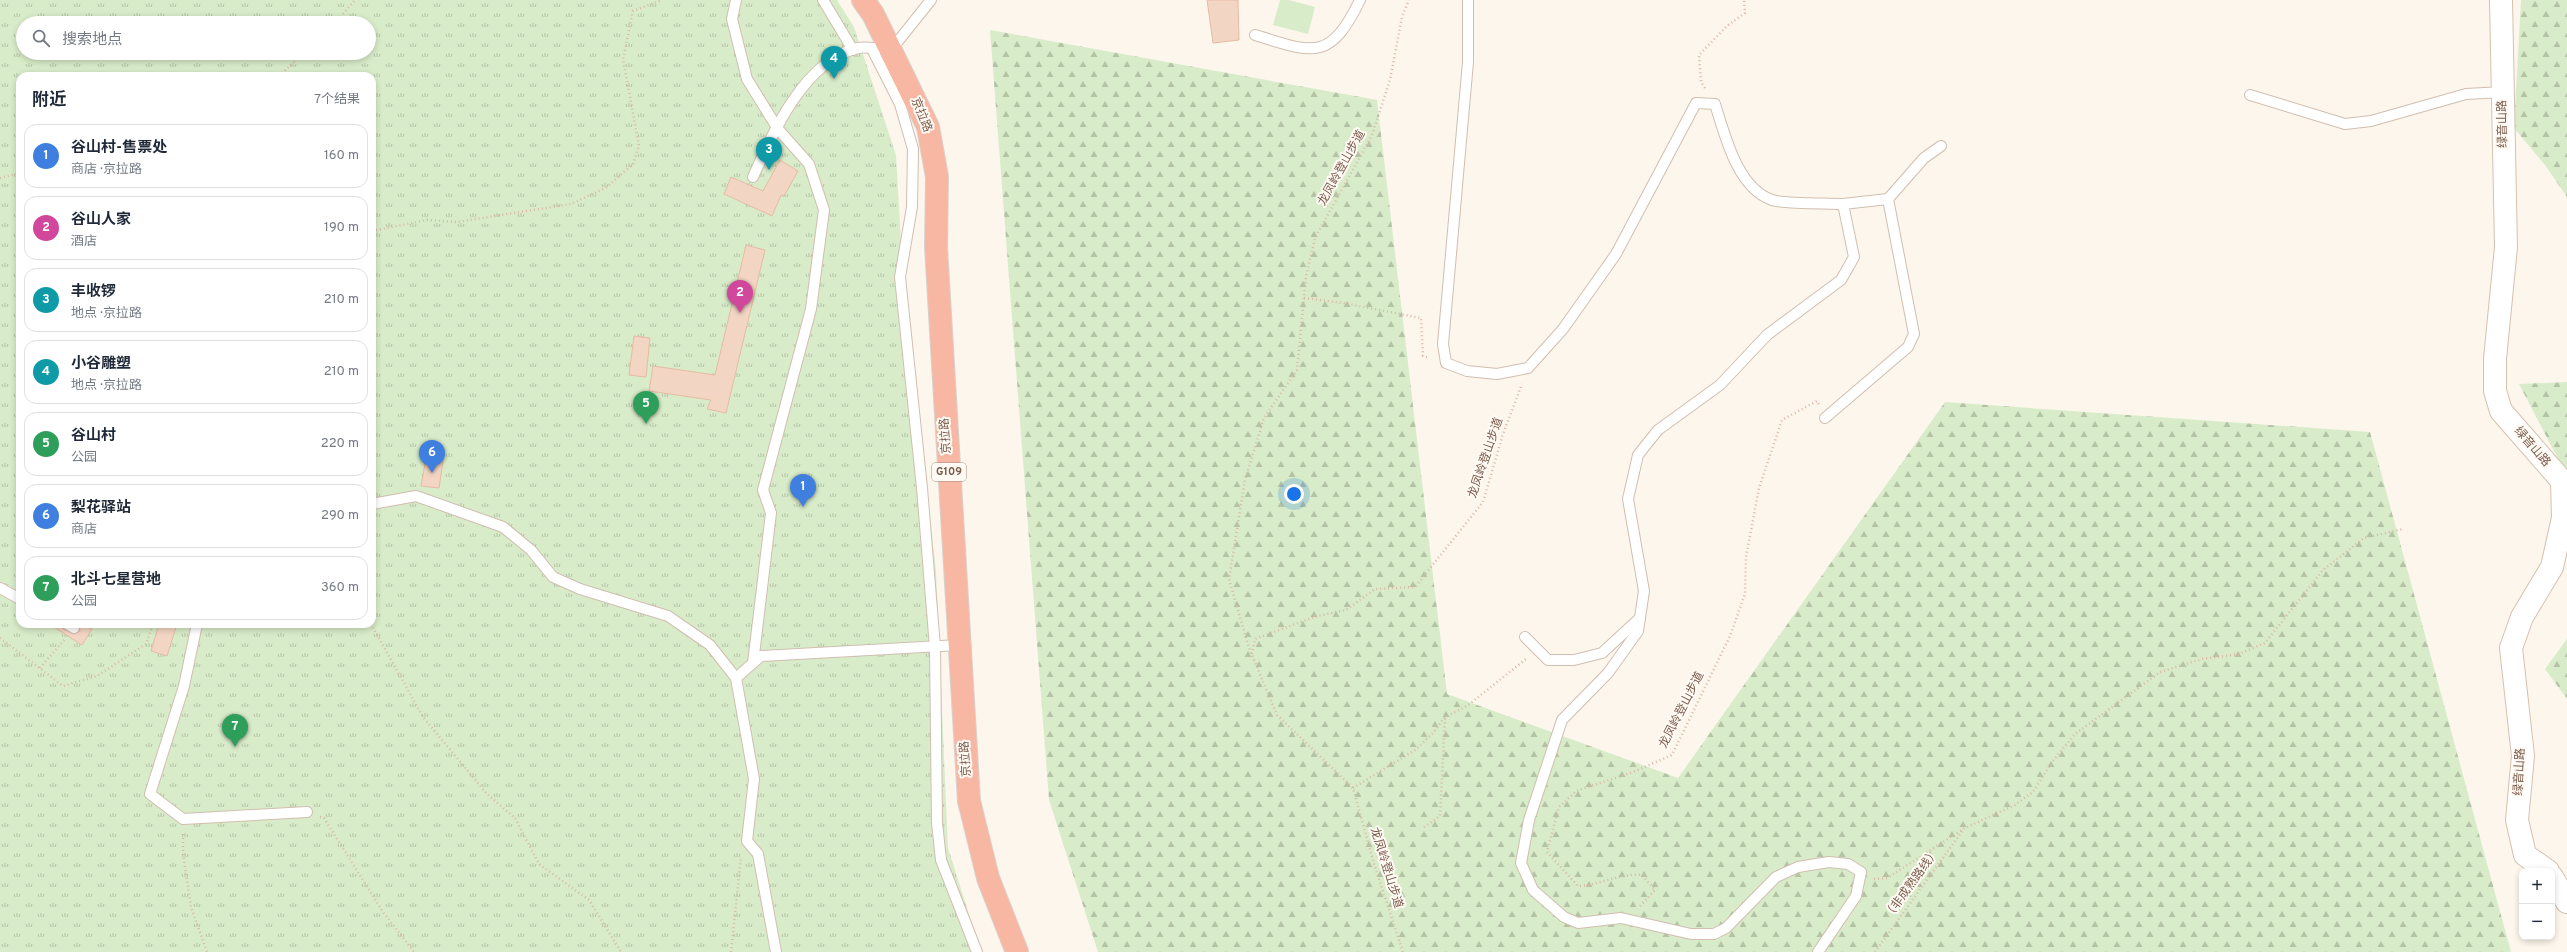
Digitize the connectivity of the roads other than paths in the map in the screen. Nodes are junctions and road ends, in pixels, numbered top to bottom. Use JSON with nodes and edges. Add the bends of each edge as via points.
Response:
{"nodes":[{"id":1,"x":736,"y":0,"type":"edge"},
{"id":2,"x":823,"y":0,"type":"edge"},
{"id":3,"x":863,"y":0,"type":"edge"},
{"id":4,"x":931,"y":0,"type":"edge"},
{"id":5,"x":1360,"y":0,"type":"edge"},
{"id":6,"x":1468,"y":0,"type":"edge"},
{"id":7,"x":2501,"y":0,"type":"edge"},
{"id":8,"x":1255,"y":35,"type":"dead end"},
{"id":9,"x":882,"y":49,"type":"junction"},
{"id":10,"x":853,"y":50,"type":"junction"},
{"id":11,"x":2503,"y":92,"type":"junction"},
{"id":12,"x":2250,"y":95,"type":"dead end"},
{"id":13,"x":778,"y":129,"type":"junction"},
{"id":14,"x":1941,"y":146,"type":"dead end"},
{"id":15,"x":753,"y":177,"type":"dead end"},
{"id":16,"x":1888,"y":199,"type":"junction"},
{"id":17,"x":1843,"y":204,"type":"junction"},
{"id":18,"x":1825,"y":418,"type":"road end"},
{"id":19,"x":376,"y":503,"type":"edge"},
{"id":20,"x":0,"y":588,"type":"edge"},
{"id":21,"x":16,"y":597,"type":"edge"},
{"id":22,"x":1640,"y":618,"type":"junction"},
{"id":23,"x":196,"y":628,"type":"edge"},
{"id":24,"x":1524,"y":637,"type":"dead end"},
{"id":25,"x":959,"y":645,"type":"junction"},
{"id":26,"x":935,"y":647,"type":"junction"},
{"id":27,"x":753,"y":663,"type":"junction"},
{"id":28,"x":736,"y":678,"type":"junction"},
{"id":29,"x":307,"y":812,"type":"road end"},
{"id":30,"x":2544,"y":868,"type":"edge"},
{"id":31,"x":2555,"y":882,"type":"edge"},
{"id":32,"x":2567,"y":902,"type":"edge"},
{"id":33,"x":776,"y":952,"type":"edge"},
{"id":34,"x":977,"y":952,"type":"edge"},
{"id":35,"x":1017,"y":952,"type":"edge"},
{"id":36,"x":1818,"y":952,"type":"edge"}],
"edges":[{"from":1,"to":13,"type":"lane","via":[[732,19],[747,79]]},
{"from":2,"to":10,"type":"lane"},
{"from":3,"to":9,"type":"highway","name":"京拉路","number":"G109","via":[[873,14]]},
{"from":4,"to":9,"type":"lane"},
{"from":5,"to":8,"type":"lane","via":[[1348,25],[1327,46],[1304,50]]},
{"from":6,"to":17,"type":"lane","via":[[1468,62],[1443,344],[1446,362],[1467,371],[1497,374],[1528,368],[1563,329],[1616,254],[1696,103],[1715,104],[1733,158],[1752,186],[1772,200]]},
{"from":7,"to":11,"type":"street","name":"绿音山路"},
{"from":9,"to":10,"type":"lane"},
{"from":9,"to":25,"type":"highway","name":"京拉路","number":"G109","via":[[928,127],[937,177],[936,247]]},
{"from":9,"to":26,"type":"lane","via":[[913,149],[912,207],[900,277],[922,488]]},
{"from":10,"to":13,"type":"lane","via":[[825,63],[807,81]]},
{"from":11,"to":12,"type":"lane","via":[[2466,94],[2371,121],[2345,124]]},
{"from":11,"to":30,"type":"street","name":"绿音山路","via":[[2506,247],[2495,359],[2495,391],[2501,411],[2562,481],[2563,518],[2552,567],[2522,617],[2511,648],[2523,756],[2517,820],[2525,855]]},
{"from":13,"to":15,"type":"lane"},
{"from":13,"to":27,"type":"lane","via":[[809,164],[824,210],[811,309],[763,490],[771,513]]},
{"from":14,"to":16,"type":"lane","via":[[1924,158]]},
{"from":16,"to":17,"type":"lane"},
{"from":16,"to":18,"type":"lane","via":[[1914,334],[1908,348]]},
{"from":17,"to":22,"type":"lane","via":[[1854,257],[1841,280],[1767,335],[1720,385],[1658,430],[1638,455],[1628,499],[1644,591]]},
{"from":19,"to":28,"type":"lane","via":[[416,496],[503,527],[531,550],[553,577],[580,589],[668,616],[710,645]]},
{"from":20,"to":21,"type":"lane"},
{"from":22,"to":24,"type":"lane","via":[[1602,653],[1574,660],[1548,660]]},
{"from":22,"to":36,"type":"lane","via":[[1638,631],[1608,673],[1562,720],[1529,820],[1521,863],[1532,890],[1564,917],[1578,922],[1621,918],[1691,934],[1714,934],[1726,928],[1776,876],[1798,867],[1829,862],[1848,864],[1861,872],[1856,896]]},
{"from":23,"to":29,"type":"lane","via":[[184,686],[150,794],[183,819]]},
{"from":25,"to":26,"type":"lane"},
{"from":25,"to":35,"type":"highway","name":"京拉路","number":"G109","via":[[969,801],[988,878]]},
{"from":26,"to":27,"type":"lane","via":[[761,656]]},
{"from":26,"to":34,"type":"lane","via":[[937,823],[942,860]]},
{"from":27,"to":28,"type":"lane"},
{"from":28,"to":33,"type":"lane","via":[[754,779],[747,841],[758,854]]},
{"from":31,"to":32,"type":"street"}]}
